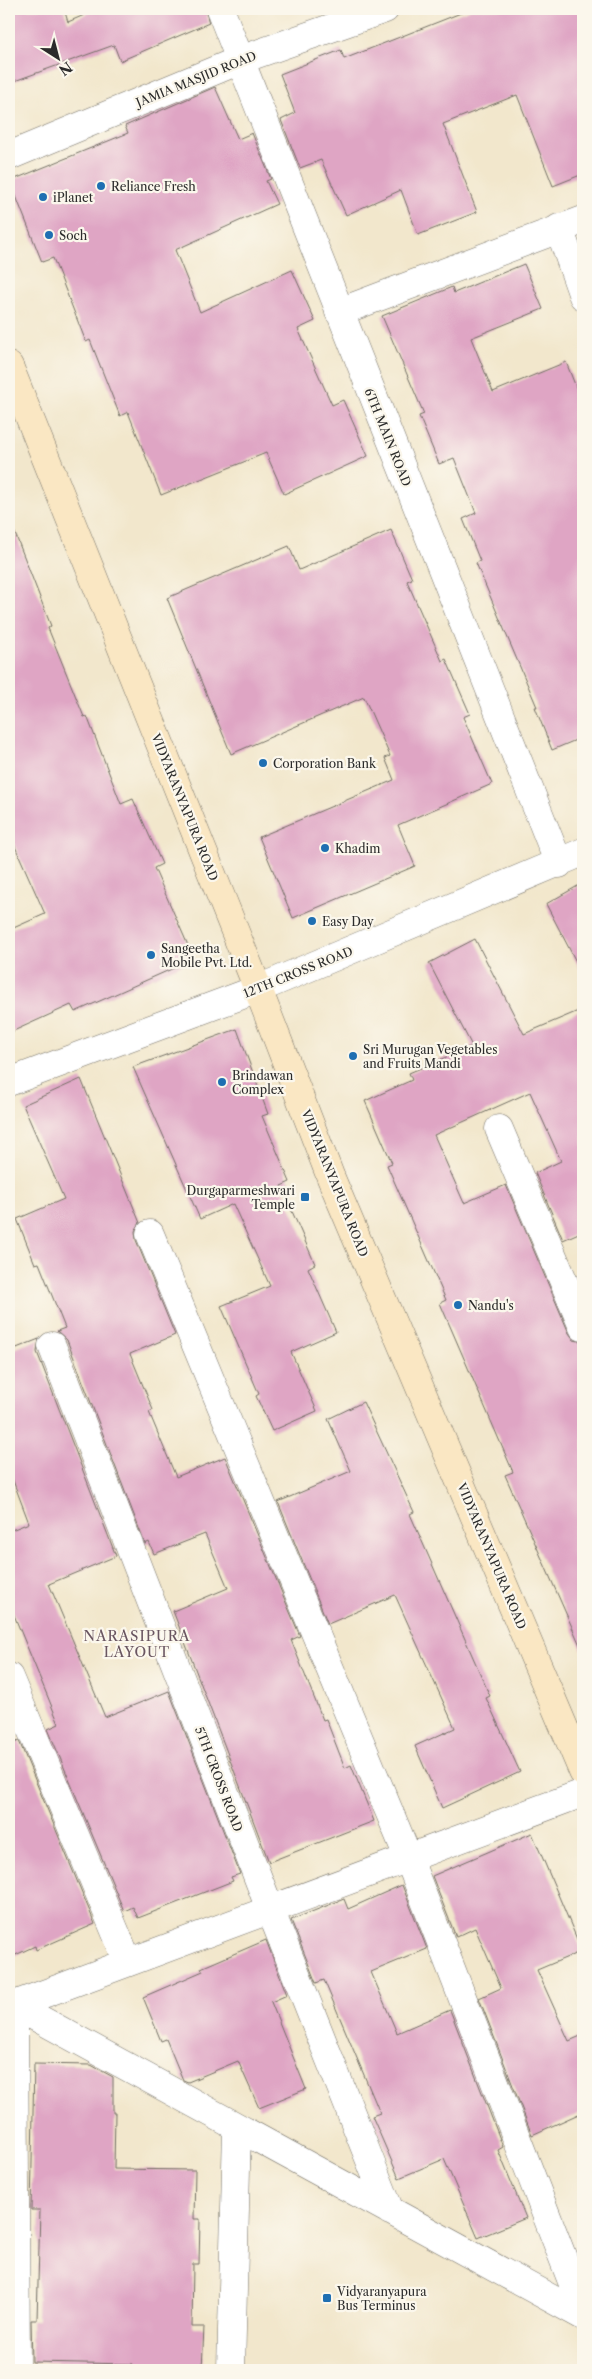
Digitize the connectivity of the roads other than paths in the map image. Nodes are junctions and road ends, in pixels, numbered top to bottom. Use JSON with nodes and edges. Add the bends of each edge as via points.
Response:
{"nodes":[{"id":1,"x":220,"y":9,"type":"edge"},
{"id":2,"x":385,"y":9,"type":"edge"},
{"id":3,"x":240,"y":60,"type":"junction"},
{"id":4,"x":9,"y":156,"type":"edge"},
{"id":5,"x":571,"y":224,"type":"edge"},
{"id":6,"x":583,"y":296,"type":"edge"},
{"id":7,"x":339,"y":312,"type":"junction"},
{"id":8,"x":9,"y":366,"type":"edge"},
{"id":9,"x":583,"y":852,"type":"edge"},
{"id":10,"x":559,"y":864,"type":"junction"},
{"id":11,"x":258,"y":989,"type":"junction"},
{"id":12,"x":9,"y":1082,"type":"edge"},
{"id":13,"x":499,"y":1129,"type":"dead end"},
{"id":14,"x":150,"y":1234,"type":"dead end"},
{"id":15,"x":583,"y":1327,"type":"edge"},
{"id":16,"x":52,"y":1346,"type":"dead end"},
{"id":17,"x":9,"y":1677,"type":"edge"},
{"id":18,"x":583,"y":1772,"type":"edge"},
{"id":19,"x":583,"y":1792,"type":"edge"},
{"id":20,"x":408,"y":1858,"type":"junction"},
{"id":21,"x":270,"y":1909,"type":"junction"},
{"id":22,"x":128,"y":1962,"type":"junction"},
{"id":23,"x":11,"y":2004,"type":"edge"},
{"id":24,"x":237,"y":2128,"type":"junction"},
{"id":25,"x":390,"y":2211,"type":"junction"},
{"id":26,"x":583,"y":2310,"type":"edge"},
{"id":27,"x":583,"y":2316,"type":"edge"},
{"id":28,"x":16,"y":2370,"type":"edge"},
{"id":29,"x":231,"y":2370,"type":"edge"}],
"edges":[{"from":1,"to":3,"type":"street","name":"6TH MAIN ROAD"},
{"from":2,"to":3,"type":"street","name":"JAMIA MASJID ROAD"},
{"from":3,"to":4,"type":"street","name":"JAMIA MASJID ROAD"},
{"from":3,"to":7,"type":"street","name":"6TH MAIN ROAD"},
{"from":5,"to":6,"type":"street"},
{"from":5,"to":7,"type":"street"},
{"from":7,"to":10,"type":"street","name":"6TH MAIN ROAD"},
{"from":8,"to":11,"type":"main road","name":"VIDYARANYAPURA ROAD"},
{"from":9,"to":10,"type":"street","name":"12TH CROSS ROAD"},
{"from":10,"to":11,"type":"street","name":"12TH CROSS ROAD"},
{"from":11,"to":12,"type":"street","name":"12TH CROSS ROAD"},
{"from":11,"to":18,"type":"main road","name":"VIDYARANYAPURA ROAD","via":[[331,1178]]},
{"from":13,"to":15,"type":"street"},
{"from":14,"to":20,"type":"street"},
{"from":16,"to":21,"type":"street","name":"5TH CROSS ROAD"},
{"from":17,"to":22,"type":"street"},
{"from":19,"to":20,"type":"street"},
{"from":20,"to":21,"type":"street"},
{"from":20,"to":26,"type":"street"},
{"from":21,"to":22,"type":"street"},
{"from":21,"to":25,"type":"street","name":"5TH CROSS ROAD"},
{"from":22,"to":23,"type":"street"},
{"from":23,"to":24,"type":"street"},
{"from":23,"to":28,"type":"street"},
{"from":24,"to":25,"type":"street"},
{"from":24,"to":29,"type":"street"},
{"from":25,"to":27,"type":"street"}]}
